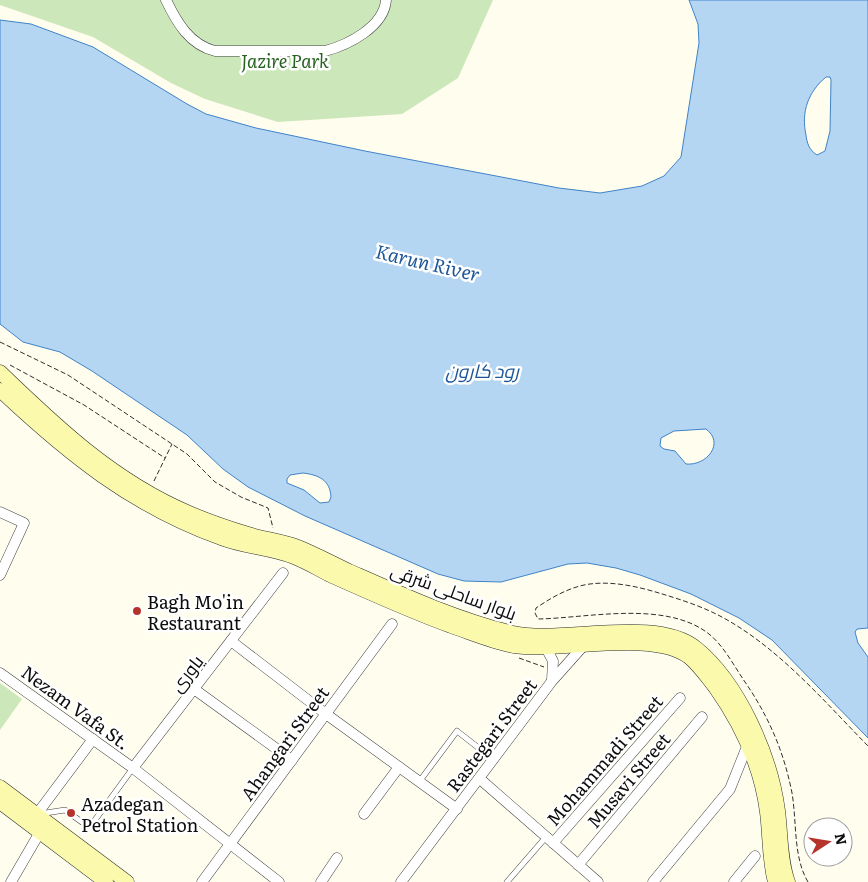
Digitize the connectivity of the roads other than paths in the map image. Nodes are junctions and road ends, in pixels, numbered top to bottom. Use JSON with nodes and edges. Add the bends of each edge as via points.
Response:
{"nodes":[{"id":1,"x":166,"y":0,"type":"edge"},
{"id":2,"x":386,"y":0,"type":"edge"},
{"id":3,"x":4,"y":368,"type":"edge"},
{"id":4,"x":0,"y":390,"type":"edge"},
{"id":5,"x":0,"y":512,"type":"edge"},
{"id":6,"x":283,"y":547,"type":"junction"},
{"id":7,"x":283,"y":573,"type":"dead end"},
{"id":8,"x":0,"y":575,"type":"edge"},
{"id":9,"x":392,"y":624,"type":"dead end"},
{"id":10,"x":231,"y":641,"type":"junction"},
{"id":11,"x":585,"y":644,"type":"junction"},
{"id":12,"x":546,"y":648,"type":"junction"},
{"id":13,"x":0,"y":673,"type":"edge"},
{"id":14,"x":552,"y":681,"type":"junction"},
{"id":15,"x":194,"y":689,"type":"junction"},
{"id":16,"x":680,"y":698,"type":"dead end"},
{"id":17,"x":326,"y":714,"type":"junction"},
{"id":18,"x":702,"y":717,"type":"dead end"},
{"id":19,"x":93,"y":739,"type":"junction"},
{"id":20,"x":748,"y":744,"type":"junction"},
{"id":21,"x":292,"y":760,"type":"junction"},
{"id":22,"x":494,"y":760,"type":"junction"},
{"id":23,"x":134,"y":768,"type":"junction"},
{"id":24,"x":399,"y":768,"type":"junction"},
{"id":25,"x":480,"y":779,"type":"junction"},
{"id":26,"x":419,"y":782,"type":"junction"},
{"id":27,"x":0,"y":787,"type":"edge"},
{"id":28,"x":0,"y":802,"type":"edge"},
{"id":29,"x":457,"y":809,"type":"junction"},
{"id":30,"x":37,"y":814,"type":"junction"},
{"id":31,"x":364,"y":814,"type":"dead end"},
{"id":32,"x":40,"y":832,"type":"junction"},
{"id":33,"x":550,"y":840,"type":"junction"},
{"id":34,"x":230,"y":844,"type":"junction"},
{"id":35,"x":755,"y":856,"type":"dead end"},
{"id":36,"x":337,"y":858,"type":"dead end"},
{"id":37,"x":578,"y":865,"type":"junction"},
{"id":38,"x":773,"y":880,"type":"edge"},
{"id":39,"x":11,"y":882,"type":"edge"},
{"id":40,"x":106,"y":882,"type":"edge"},
{"id":41,"x":127,"y":882,"type":"edge"},
{"id":42,"x":202,"y":882,"type":"edge"},
{"id":43,"x":280,"y":882,"type":"edge"},
{"id":44,"x":321,"y":882,"type":"edge"},
{"id":45,"x":400,"y":882,"type":"edge"},
{"id":46,"x":507,"y":882,"type":"edge"},
{"id":47,"x":598,"y":882,"type":"edge"},
{"id":48,"x":653,"y":882,"type":"edge"},
{"id":49,"x":734,"y":882,"type":"edge"},
{"id":50,"x":788,"y":882,"type":"edge"}],
"edges":[{"from":1,"to":2,"type":"street","via":[[190,38],[202,48],[215,51],[325,51],[337,48],[370,28],[379,18]]},
{"from":3,"to":6,"type":"main road","name":"بلوار ساحلی شرقی","via":[[57,427],[88,453],[149,493]]},
{"from":4,"to":6,"type":"main road","name":"بلوار ساحلی شرقی","via":[[80,462],[146,505],[222,538]]},
{"from":5,"to":8,"type":"street","via":[[24,524]]},
{"from":6,"to":12,"type":"main road","name":"بلوار ساحلی شرقی","via":[[385,600],[481,637],[512,645]]},
{"from":6,"to":50,"type":"main road","name":"بلوار ساحلی شرقی","via":[[515,634],[546,636],[632,632],[681,639],[695,647],[734,694],[755,731],[770,770]]},
{"from":7,"to":10,"type":"street","name":"یاوری"},
{"from":9,"to":17,"type":"street","name":"Ahangari Street"},
{"from":10,"to":15,"type":"street","name":"یاوری"},
{"from":10,"to":17,"type":"street"},
{"from":11,"to":12,"type":"main road","name":"بلوار ساحلی شرقی"},
{"from":11,"to":14,"type":"street","name":"Rastegari Street"},
{"from":11,"to":20,"type":"main road","name":"بلوار ساحلی شرقی","via":[[661,646],[688,656],[724,701]]},
{"from":12,"to":14,"type":"street","via":[[553,661]]},
{"from":13,"to":19,"type":"street","name":"Nezam Vafa St."},
{"from":14,"to":22,"type":"street","name":"Rastegari Street"},
{"from":15,"to":21,"type":"street"},
{"from":15,"to":23,"type":"street","name":"یاوری"},
{"from":16,"to":33,"type":"street","name":"Mohammadi Street"},
{"from":17,"to":21,"type":"street","name":"Ahangari Street"},
{"from":17,"to":24,"type":"street"},
{"from":18,"to":37,"type":"street","name":"Musavi Street"},
{"from":19,"to":23,"type":"street","name":"Nezam Vafa St."},
{"from":19,"to":30,"type":"street"},
{"from":20,"to":38,"type":"main road","name":"بلوار ساحلی شرقی","via":[[765,801]]},
{"from":20,"to":48,"type":"street","via":[[730,789]]},
{"from":21,"to":34,"type":"street","name":"Ahangari Street"},
{"from":22,"to":25,"type":"street","name":"Rastegari Street"},
{"from":22,"to":26,"type":"lane","via":[[457,730]]},
{"from":23,"to":30,"type":"lane","via":[[92,824],[86,825],[65,810]]},
{"from":23,"to":34,"type":"street","name":"Nezam Vafa St."},
{"from":24,"to":26,"type":"street"},
{"from":24,"to":31,"type":"street"},
{"from":25,"to":29,"type":"street","name":"Rastegari Street"},
{"from":25,"to":33,"type":"street"},
{"from":26,"to":29,"type":"street"},
{"from":27,"to":30,"type":"main road"},
{"from":28,"to":32,"type":"main road"},
{"from":29,"to":45,"type":"street","name":"Rastegari Street"},
{"from":30,"to":41,"type":"main road"},
{"from":32,"to":39,"type":"street"},
{"from":32,"to":40,"type":"main road"},
{"from":33,"to":37,"type":"street"},
{"from":33,"to":46,"type":"lane"},
{"from":34,"to":42,"type":"street","name":"Ahangari Street"},
{"from":34,"to":43,"type":"street","name":"Nezam Vafa St."},
{"from":35,"to":49,"type":"street"},
{"from":36,"to":44,"type":"street"},
{"from":37,"to":47,"type":"street"}]}
